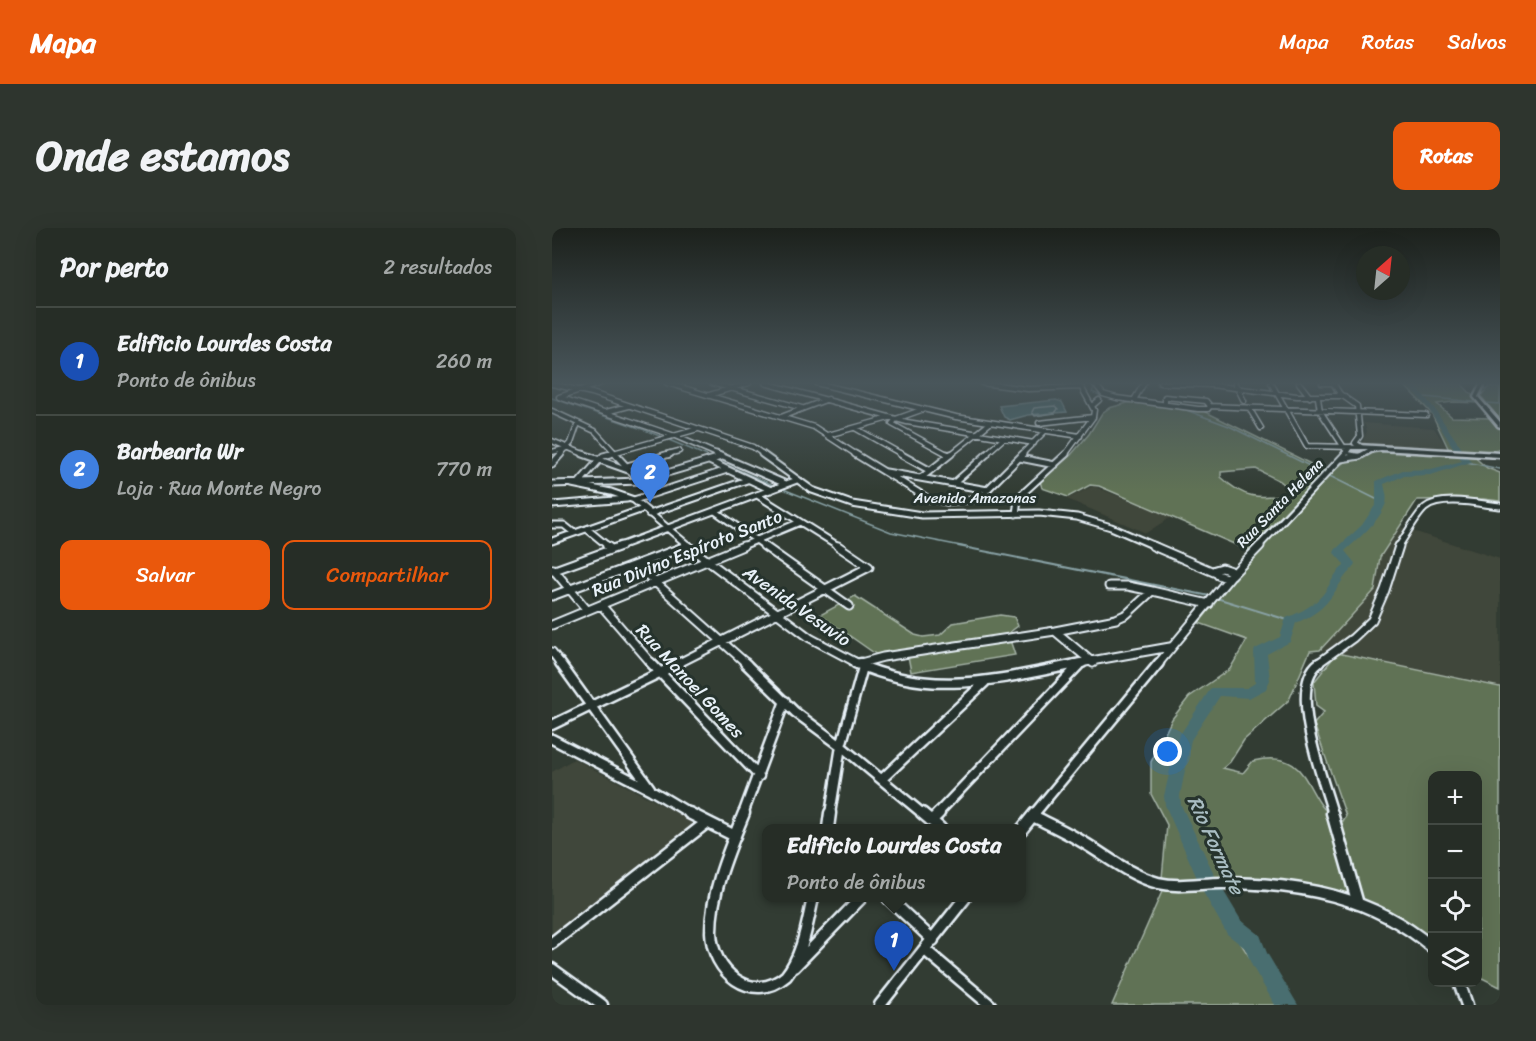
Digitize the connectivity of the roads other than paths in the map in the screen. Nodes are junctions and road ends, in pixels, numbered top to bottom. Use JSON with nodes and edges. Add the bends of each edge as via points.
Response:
{"nodes":[{"id":1,"x":570,"y":419,"type":"edge"},
{"id":2,"x":625,"y":419,"type":"edge"},
{"id":3,"x":669,"y":419,"type":"edge"},
{"id":4,"x":789,"y":419,"type":"edge"},
{"id":5,"x":889,"y":419,"type":"edge"},
{"id":6,"x":894,"y":419,"type":"edge"},
{"id":7,"x":900,"y":419,"type":"edge"},
{"id":8,"x":970,"y":419,"type":"edge"},
{"id":9,"x":1073,"y":419,"type":"edge"},
{"id":10,"x":1091,"y":419,"type":"edge"},
{"id":11,"x":1256,"y":419,"type":"edge"},
{"id":12,"x":1291,"y":419,"type":"edge"},
{"id":13,"x":1326,"y":419,"type":"edge"},
{"id":14,"x":1360,"y":419,"type":"edge"},
{"id":15,"x":578,"y":423,"type":"junction"},
{"id":16,"x":990,"y":423,"type":"junction"},
{"id":17,"x":1039,"y":423,"type":"dead end"},
{"id":18,"x":855,"y":428,"type":"junction"},
{"id":19,"x":1261,"y":428,"type":"dead end"},
{"id":20,"x":698,"y":429,"type":"junction"},
{"id":21,"x":1045,"y":431,"type":"junction"},
{"id":22,"x":974,"y":434,"type":"junction"},
{"id":23,"x":828,"y":435,"type":"junction"},
{"id":24,"x":1080,"y":436,"type":"junction"},
{"id":25,"x":671,"y":437,"type":"junction"},
{"id":26,"x":1005,"y":438,"type":"junction"},
{"id":27,"x":552,"y":441,"type":"edge"},
{"id":28,"x":572,"y":442,"type":"junction"},
{"id":29,"x":1034,"y":442,"type":"junction"},
{"id":30,"x":559,"y":444,"type":"junction"},
{"id":31,"x":1361,"y":447,"type":"junction"},
{"id":32,"x":568,"y":448,"type":"junction"},
{"id":33,"x":611,"y":448,"type":"junction"},
{"id":34,"x":1383,"y":448,"type":"junction"},
{"id":35,"x":1347,"y":450,"type":"junction"},
{"id":36,"x":678,"y":451,"type":"dead end"},
{"id":37,"x":1368,"y":451,"type":"junction"},
{"id":38,"x":552,"y":452,"type":"edge"},
{"id":39,"x":616,"y":453,"type":"junction"},
{"id":40,"x":1474,"y":453,"type":"junction"},
{"id":41,"x":1500,"y":454,"type":"edge"},
{"id":42,"x":949,"y":455,"type":"junction"},
{"id":43,"x":1360,"y":456,"type":"junction"},
{"id":44,"x":721,"y":457,"type":"junction"},
{"id":45,"x":1020,"y":458,"type":"junction"},
{"id":46,"x":601,"y":459,"type":"junction"},
{"id":47,"x":1341,"y":459,"type":"junction"},
{"id":48,"x":709,"y":461,"type":"junction"},
{"id":49,"x":552,"y":464,"type":"edge"},
{"id":50,"x":1055,"y":465,"type":"junction"},
{"id":51,"x":627,"y":466,"type":"junction"},
{"id":52,"x":727,"y":470,"type":"junction"},
{"id":53,"x":929,"y":470,"type":"junction"},
{"id":54,"x":631,"y":471,"type":"junction"},
{"id":55,"x":881,"y":471,"type":"junction"},
{"id":56,"x":921,"y":478,"type":"junction"},
{"id":57,"x":747,"y":480,"type":"junction"},
{"id":58,"x":797,"y":480,"type":"junction"},
{"id":59,"x":640,"y":481,"type":"junction"},
{"id":60,"x":552,"y":484,"type":"edge"},
{"id":61,"x":575,"y":484,"type":"junction"},
{"id":62,"x":786,"y":484,"type":"junction"},
{"id":63,"x":952,"y":484,"type":"junction"},
{"id":64,"x":771,"y":490,"type":"junction"},
{"id":65,"x":988,"y":490,"type":"junction"},
{"id":66,"x":757,"y":495,"type":"junction"},
{"id":67,"x":978,"y":498,"type":"junction"},
{"id":68,"x":633,"y":499,"type":"junction"},
{"id":69,"x":1018,"y":499,"type":"junction"},
{"id":70,"x":552,"y":505,"type":"edge"},
{"id":71,"x":1500,"y":506,"type":"edge"},
{"id":72,"x":643,"y":509,"type":"junction"},
{"id":73,"x":715,"y":511,"type":"junction"},
{"id":74,"x":649,"y":514,"type":"junction"},
{"id":75,"x":1016,"y":514,"type":"junction"},
{"id":76,"x":801,"y":522,"type":"junction"},
{"id":77,"x":552,"y":525,"type":"edge"},
{"id":78,"x":668,"y":528,"type":"junction"},
{"id":79,"x":587,"y":529,"type":"junction"},
{"id":80,"x":574,"y":533,"type":"junction"},
{"id":81,"x":759,"y":540,"type":"junction"},
{"id":82,"x":552,"y":541,"type":"edge"},
{"id":83,"x":687,"y":544,"type":"junction"},
{"id":84,"x":611,"y":549,"type":"junction"},
{"id":85,"x":707,"y":561,"type":"junction"},
{"id":86,"x":636,"y":565,"type":"junction"},
{"id":87,"x":1239,"y":565,"type":"junction"},
{"id":88,"x":553,"y":569,"type":"edge"},
{"id":89,"x":1220,"y":571,"type":"junction"},
{"id":90,"x":1232,"y":575,"type":"junction"},
{"id":91,"x":655,"y":582,"type":"junction"},
{"id":92,"x":1109,"y":586,"type":"dead end"},
{"id":93,"x":569,"y":590,"type":"junction"},
{"id":94,"x":825,"y":590,"type":"junction"},
{"id":95,"x":1152,"y":591,"type":"junction"},
{"id":96,"x":552,"y":596,"type":"edge"},
{"id":97,"x":1214,"y":596,"type":"junction"},
{"id":98,"x":601,"y":605,"type":"junction"},
{"id":99,"x":849,"y":606,"type":"dead end"},
{"id":100,"x":587,"y":610,"type":"junction"},
{"id":101,"x":777,"y":614,"type":"junction"},
{"id":102,"x":552,"y":625,"type":"edge"},
{"id":103,"x":1055,"y":631,"type":"junction"},
{"id":104,"x":723,"y":641,"type":"junction"},
{"id":105,"x":1170,"y":647,"type":"junction"},
{"id":106,"x":552,"y":651,"type":"edge"},
{"id":107,"x":1093,"y":663,"type":"junction"},
{"id":108,"x":860,"y":665,"type":"junction"},
{"id":109,"x":1079,"y":665,"type":"junction"},
{"id":110,"x":660,"y":673,"type":"junction"},
{"id":111,"x":986,"y":680,"type":"junction"},
{"id":112,"x":785,"y":701,"type":"junction"},
{"id":113,"x":591,"y":707,"type":"junction"},
{"id":114,"x":552,"y":725,"type":"edge"},
{"id":115,"x":552,"y":739,"type":"edge"},
{"id":116,"x":841,"y":746,"type":"junction"},
{"id":117,"x":759,"y":776,"type":"junction"},
{"id":118,"x":882,"y":779,"type":"junction"},
{"id":119,"x":651,"y":790,"type":"junction"},
{"id":120,"x":1033,"y":816,"type":"junction"},
{"id":121,"x":932,"y":821,"type":"junction"},
{"id":122,"x":706,"y":823,"type":"junction"},
{"id":123,"x":829,"y":824,"type":"edge"},
{"id":124,"x":935,"y":824,"type":"edge"},
{"id":125,"x":1026,"y":824,"type":"edge"},
{"id":126,"x":735,"y":836,"type":"junction"},
{"id":127,"x":812,"y":902,"type":"edge"},
{"id":128,"x":856,"y":902,"type":"edge"},
{"id":129,"x":893,"y":902,"type":"edge"},
{"id":130,"x":961,"y":902,"type":"edge"},
{"id":131,"x":1358,"y":904,"type":"junction"},
{"id":132,"x":933,"y":940,"type":"junction"},
{"id":133,"x":552,"y":943,"type":"edge"},
{"id":134,"x":1428,"y":944,"type":"edge"},
{"id":135,"x":925,"y":950,"type":"junction"},
{"id":136,"x":552,"y":969,"type":"edge"},
{"id":137,"x":789,"y":972,"type":"junction"},
{"id":138,"x":1461,"y":987,"type":"edge"},
{"id":139,"x":736,"y":993,"type":"dead end"},
{"id":140,"x":758,"y":999,"type":"dead end"},
{"id":141,"x":602,"y":1005,"type":"edge"},
{"id":142,"x":880,"y":1005,"type":"edge"},
{"id":143,"x":990,"y":1005,"type":"edge"},
{"id":144,"x":1467,"y":1005,"type":"edge"}],
"edges":[{"from":1,"to":15,"type":"street"},
{"from":2,"to":25,"type":"street"},
{"from":3,"to":20,"type":"street","name":"Avenida Amazonas"},
{"from":4,"to":23,"type":"street"},
{"from":5,"to":18,"type":"street"},
{"from":6,"to":42,"type":"street","via":[[892,424]]},
{"from":7,"to":22,"type":"street"},
{"from":8,"to":16,"type":"street"},
{"from":9,"to":17,"type":"street"},
{"from":10,"to":24,"type":"street"},
{"from":11,"to":19,"type":"street"},
{"from":12,"to":35,"type":"street","via":[[1307,446]]},
{"from":13,"to":35,"type":"street"},
{"from":14,"to":31,"type":"street","via":[[1360,436],[1355,443]]},
{"from":15,"to":28,"type":"street"},
{"from":15,"to":33,"type":"street","via":[[594,431]]},
{"from":16,"to":21,"type":"street"},
{"from":16,"to":22,"type":"street"},
{"from":18,"to":23,"type":"street"},
{"from":18,"to":53,"type":"street"},
{"from":20,"to":25,"type":"street"},
{"from":20,"to":58,"type":"street","name":"Avenida Amazonas","via":[[753,447]]},
{"from":21,"to":24,"type":"street"},
{"from":21,"to":29,"type":"street"},
{"from":22,"to":26,"type":"street"},
{"from":22,"to":42,"type":"street"},
{"from":23,"to":55,"type":"street"},
{"from":24,"to":50,"type":"street"},
{"from":25,"to":39,"type":"street"},
{"from":25,"to":44,"type":"street"},
{"from":26,"to":29,"type":"street"},
{"from":26,"to":63,"type":"street"},
{"from":27,"to":30,"type":"street"},
{"from":28,"to":30,"type":"street"},
{"from":28,"to":32,"type":"street"},
{"from":29,"to":45,"type":"street"},
{"from":30,"to":32,"type":"street"},
{"from":31,"to":34,"type":"main road"},
{"from":31,"to":35,"type":"main road"},
{"from":31,"to":37,"type":"main road"},
{"from":32,"to":38,"type":"street"},
{"from":32,"to":46,"type":"street"},
{"from":32,"to":49,"type":"street"},
{"from":33,"to":39,"type":"street"},
{"from":33,"to":46,"type":"street"},
{"from":34,"to":37,"type":"main road"},
{"from":34,"to":40,"type":"main road"},
{"from":35,"to":43,"type":"main road"},
{"from":35,"to":47,"type":"street","name":"Rua Santa Helena"},
{"from":36,"to":51,"type":"street"},
{"from":37,"to":43,"type":"main road","name":"Rua Santa Helena"},
{"from":39,"to":46,"type":"street"},
{"from":39,"to":51,"type":"street"},
{"from":40,"to":41,"type":"main road"},
{"from":40,"to":41,"type":"main road"},
{"from":42,"to":53,"type":"street"},
{"from":43,"to":47,"type":"street","name":"Rua Santa Helena"},
{"from":44,"to":48,"type":"street"},
{"from":44,"to":62,"type":"street"},
{"from":45,"to":50,"type":"street"},
{"from":45,"to":65,"type":"street"},
{"from":46,"to":54,"type":"street"},
{"from":46,"to":61,"type":"street"},
{"from":47,"to":87,"type":"street","name":"Rua Santa Helena"},
{"from":48,"to":52,"type":"street"},
{"from":48,"to":59,"type":"street"},
{"from":50,"to":69,"type":"street"},
{"from":51,"to":54,"type":"street"},
{"from":52,"to":57,"type":"street"},
{"from":52,"to":68,"type":"street"},
{"from":53,"to":56,"type":"street"},
{"from":54,"to":59,"type":"street"},
{"from":55,"to":56,"type":"street"},
{"from":55,"to":67,"type":"street","via":[[935,501]]},
{"from":56,"to":63,"type":"street"},
{"from":57,"to":64,"type":"street"},
{"from":57,"to":74,"type":"street"},
{"from":58,"to":62,"type":"street"},
{"from":58,"to":75,"type":"street","name":"Avenida Amazonas","via":[[824,496],[885,511],[947,516]]},
{"from":59,"to":61,"type":"street"},
{"from":60,"to":61,"type":"street"},
{"from":61,"to":68,"type":"street"},
{"from":62,"to":64,"type":"street"},
{"from":63,"to":65,"type":"street"},
{"from":64,"to":66,"type":"street"},
{"from":65,"to":67,"type":"street"},
{"from":66,"to":73,"type":"street"},
{"from":66,"to":76,"type":"street"},
{"from":67,"to":69,"type":"street"},
{"from":68,"to":70,"type":"street"},
{"from":68,"to":72,"type":"street","name":"Avenida Vesuvio"},
{"from":69,"to":75,"type":"street"},
{"from":71,"to":131,"type":"street","via":[[1451,501],[1425,508],[1397,549],[1372,620],[1315,666],[1305,692],[1306,719]]},
{"from":72,"to":74,"type":"street","name":"Avenida Vesuvio"},
{"from":72,"to":79,"type":"street"},
{"from":73,"to":78,"type":"street"},
{"from":73,"to":81,"type":"street"},
{"from":74,"to":78,"type":"street","name":"Avenida Vesuvio"},
{"from":75,"to":89,"type":"street","name":"Avenida Amazonas","via":[[1054,514],[1090,520]]},
{"from":76,"to":81,"type":"street","name":"Rua Divino Espíroto Santo"},
{"from":76,"to":94,"type":"street","via":[[867,564],[867,568]]},
{"from":77,"to":80,"type":"street","via":[[564,525]]},
{"from":78,"to":83,"type":"street","name":"Avenida Vesuvio"},
{"from":78,"to":84,"type":"street"},
{"from":79,"to":80,"type":"street"},
{"from":79,"to":84,"type":"street"},
{"from":80,"to":82,"type":"street"},
{"from":81,"to":85,"type":"street","name":"Rua Divino Espíroto Santo"},
{"from":81,"to":94,"type":"street"},
{"from":83,"to":85,"type":"street","name":"Avenida Vesuvio"},
{"from":83,"to":86,"type":"street"},
{"from":84,"to":88,"type":"street"},
{"from":85,"to":91,"type":"street","name":"Rua Divino Espíroto Santo"},
{"from":85,"to":101,"type":"street","name":"Avenida Vesuvio"},
{"from":86,"to":91,"type":"street"},
{"from":86,"to":93,"type":"street"},
{"from":87,"to":89,"type":"street","name":"Rua Santa Helena"},
{"from":87,"to":90,"type":"street","name":"Rua Santa Helena"},
{"from":88,"to":93,"type":"street"},
{"from":89,"to":90,"type":"street"},
{"from":89,"to":90,"type":"street"},
{"from":89,"to":97,"type":"street"},
{"from":90,"to":97,"type":"street"},
{"from":91,"to":98,"type":"street","name":"Rua Divino Espíroto Santo"},
{"from":91,"to":104,"type":"street"},
{"from":92,"to":95,"type":"street"},
{"from":93,"to":96,"type":"street"},
{"from":93,"to":100,"type":"street"},
{"from":94,"to":99,"type":"street"},
{"from":94,"to":101,"type":"street"},
{"from":95,"to":97,"type":"street"},
{"from":95,"to":103,"type":"street","via":[[1116,619]]},
{"from":97,"to":105,"type":"street"},
{"from":98,"to":100,"type":"street","name":"Rua Divino Espíroto Santo"},
{"from":98,"to":110,"type":"street","name":"Rua Manoel Gomes"},
{"from":100,"to":102,"type":"street","name":"Rua Divino Espíroto Santo"},
{"from":101,"to":104,"type":"street"},
{"from":101,"to":108,"type":"street","name":"Avenida Vesuvio","via":[[822,647]]},
{"from":103,"to":107,"type":"street"},
{"from":103,"to":108,"type":"street","via":[[883,657]]},
{"from":104,"to":110,"type":"street"},
{"from":104,"to":112,"type":"street"},
{"from":105,"to":107,"type":"street","name":"Avenida Vesuvio"},
{"from":105,"to":120,"type":"street"},
{"from":106,"to":113,"type":"street"},
{"from":107,"to":109,"type":"street","name":"Avenida Vesuvio"},
{"from":108,"to":111,"type":"street","name":"Avenida Vesuvio","via":[[882,675],[924,683],[947,685]]},
{"from":108,"to":116,"type":"street"},
{"from":109,"to":111,"type":"street","name":"Avenida Vesuvio"},
{"from":109,"to":121,"type":"street"},
{"from":110,"to":113,"type":"street"},
{"from":110,"to":117,"type":"street","name":"Rua Manoel Gomes"},
{"from":111,"to":118,"type":"street"},
{"from":112,"to":116,"type":"street"},
{"from":112,"to":117,"type":"street"},
{"from":113,"to":114,"type":"street"},
{"from":113,"to":119,"type":"street"},
{"from":115,"to":119,"type":"street"},
{"from":116,"to":118,"type":"street"},
{"from":116,"to":123,"type":"street"},
{"from":117,"to":126,"type":"street"},
{"from":118,"to":121,"type":"street"},
{"from":119,"to":122,"type":"street"},
{"from":120,"to":125,"type":"street"},
{"from":120,"to":131,"type":"street","via":[[1155,882],[1307,890]]},
{"from":121,"to":124,"type":"street"},
{"from":122,"to":126,"type":"street"},
{"from":122,"to":133,"type":"street"},
{"from":126,"to":139,"type":"street","via":[[712,912],[711,934],[722,972]]},
{"from":127,"to":137,"type":"street"},
{"from":128,"to":137,"type":"street"},
{"from":129,"to":132,"type":"street"},
{"from":130,"to":132,"type":"street"},
{"from":131,"to":134,"type":"street","via":[[1385,914]]},
{"from":132,"to":135,"type":"street"},
{"from":135,"to":142,"type":"street"},
{"from":135,"to":143,"type":"street"},
{"from":136,"to":141,"type":"street"},
{"from":137,"to":140,"type":"street"},
{"from":138,"to":144,"type":"street"}]}
